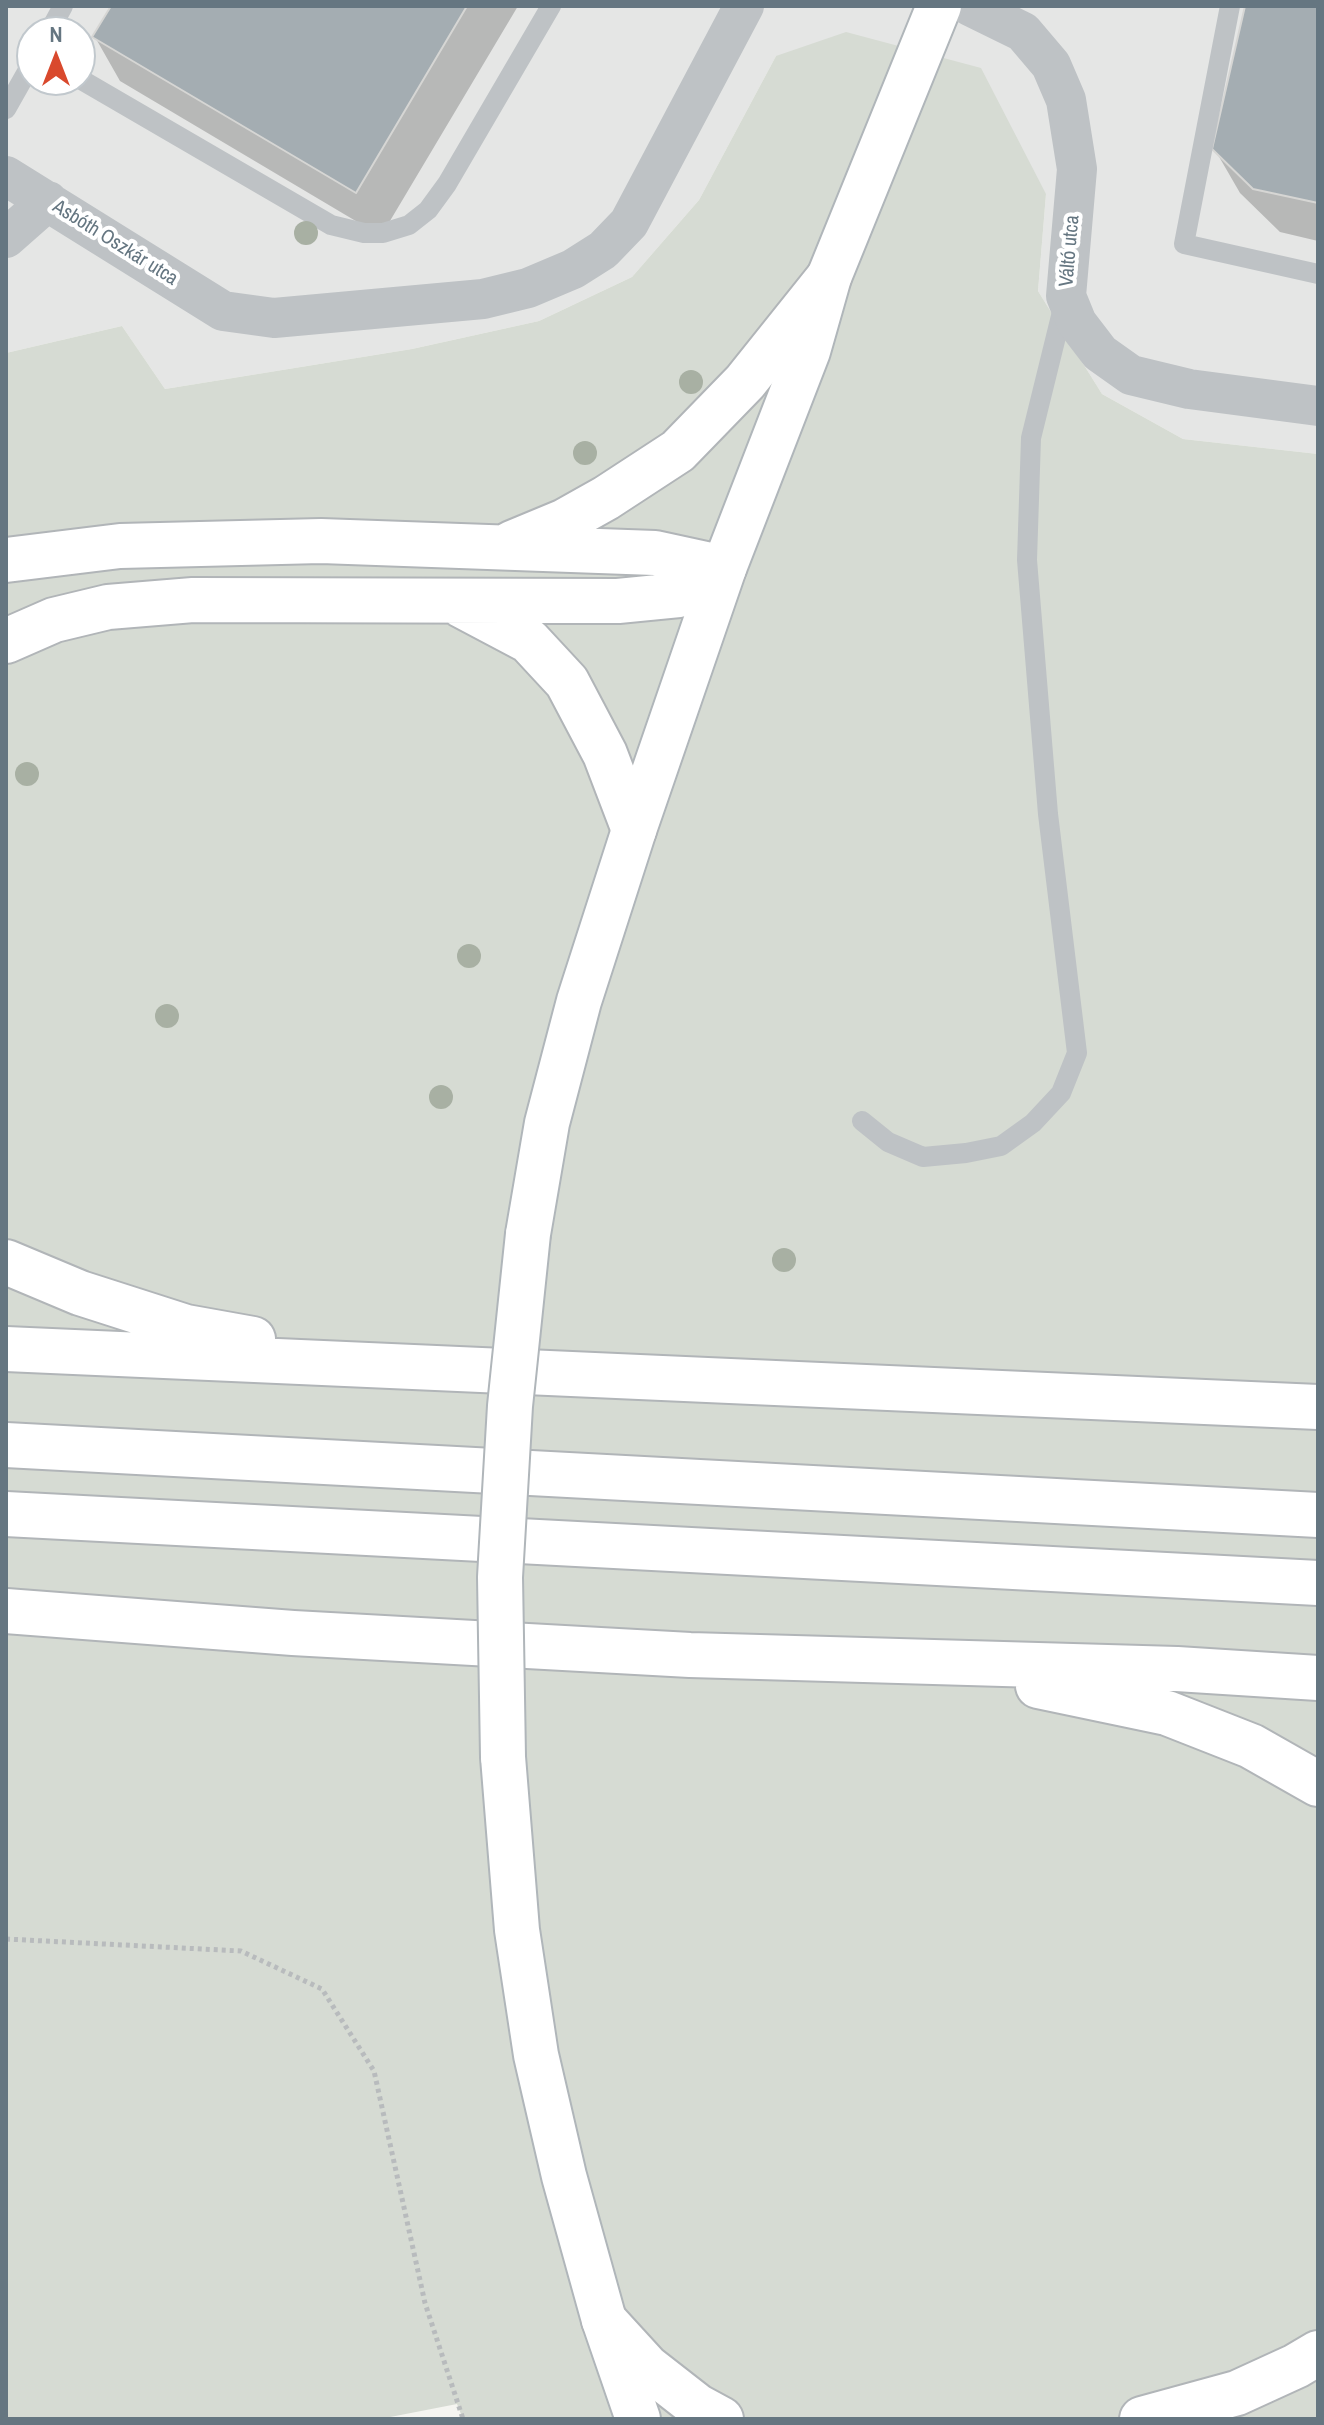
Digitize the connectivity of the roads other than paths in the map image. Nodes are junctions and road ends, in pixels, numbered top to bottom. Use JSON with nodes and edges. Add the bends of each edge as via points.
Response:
{"nodes":[{"id":1,"x":551,"y":6,"type":"edge"},
{"id":2,"x":744,"y":6,"type":"edge"},
{"id":3,"x":939,"y":6,"type":"edge"},
{"id":4,"x":970,"y":6,"type":"edge"},
{"id":5,"x":1230,"y":6,"type":"edge"},
{"id":6,"x":96,"y":88,"type":"edge"},
{"id":7,"x":16,"y":91,"type":"edge"},
{"id":8,"x":6,"y":109,"type":"edge"},
{"id":9,"x":6,"y":176,"type":"edge"},
{"id":10,"x":48,"y":201,"type":"junction"},
{"id":11,"x":6,"y":238,"type":"edge"},
{"id":12,"x":1318,"y":274,"type":"edge"},
{"id":13,"x":829,"y":277,"type":"junction"},
{"id":14,"x":1066,"y":296,"type":"junction"},
{"id":15,"x":1318,"y":406,"type":"edge"},
{"id":16,"x":500,"y":548,"type":"junction"},
{"id":17,"x":6,"y":560,"type":"edge"},
{"id":18,"x":724,"y":568,"type":"junction"},
{"id":19,"x":456,"y":602,"type":"junction"},
{"id":20,"x":6,"y":641,"type":"edge"},
{"id":21,"x":634,"y":830,"type":"junction"},
{"id":22,"x":862,"y":1121,"type":"dead end"},
{"id":23,"x":6,"y":1262,"type":"edge"},
{"id":24,"x":6,"y":1349,"type":"edge"},
{"id":25,"x":381,"y":1364,"type":"junction"},
{"id":26,"x":1318,"y":1407,"type":"edge"},
{"id":27,"x":6,"y":1445,"type":"edge"},
{"id":28,"x":6,"y":1514,"type":"edge"},
{"id":29,"x":1318,"y":1515,"type":"edge"},
{"id":30,"x":1318,"y":1583,"type":"edge"},
{"id":31,"x":6,"y":1611,"type":"edge"},
{"id":32,"x":822,"y":1658,"type":"junction"},
{"id":33,"x":1318,"y":1678,"type":"edge"},
{"id":34,"x":1318,"y":1784,"type":"edge"},
{"id":35,"x":604,"y":2320,"type":"junction"},
{"id":36,"x":1318,"y":2353,"type":"edge"},
{"id":37,"x":638,"y":2419,"type":"edge"},
{"id":38,"x":721,"y":2419,"type":"edge"},
{"id":39,"x":1142,"y":2419,"type":"edge"}],
"edges":[{"from":1,"to":6,"type":"lane","via":[[428,210],[409,225],[383,233],[331,225]]},
{"from":2,"to":10,"type":"street","name":"Asbóth Oszkár utca","via":[[629,223],[603,250],[528,288],[483,299],[274,318],[223,311]]},
{"from":3,"to":13,"type":"main road"},
{"from":4,"to":14,"type":"street","name":"Váltó utca","via":[[1023,32],[1051,65],[1066,100],[1077,169]]},
{"from":5,"to":12,"type":"lane","via":[[1184,244]]},
{"from":7,"to":8,"type":"lane"},
{"from":9,"to":10,"type":"street","name":"Asbóth Oszkár utca"},
{"from":10,"to":11,"type":"street"},
{"from":13,"to":16,"type":"main road","via":[[745,382],[678,451],[565,521]]},
{"from":13,"to":18,"type":"main road","via":[[808,351]]},
{"from":14,"to":15,"type":"street","name":"Váltó utca","via":[[1077,323],[1100,353],[1131,375],[1189,389]]},
{"from":14,"to":22,"type":"lane","via":[[1031,438],[1027,560],[1048,814],[1077,1053],[1061,1093],[1001,1146],[923,1157],[888,1142]]},
{"from":16,"to":17,"type":"main road","via":[[228,542],[120,546]]},
{"from":16,"to":18,"type":"main road","via":[[655,553]]},
{"from":18,"to":19,"type":"main road","via":[[679,595],[618,601]]},
{"from":18,"to":21,"type":"main road"},
{"from":19,"to":20,"type":"main road","via":[[193,600],[108,607],[54,620]]},
{"from":19,"to":21,"type":"main road","via":[[529,641],[567,682],[605,754]]},
{"from":21,"to":35,"type":"main road","bridge":true,"via":[[579,1001],[547,1123],[528,1234],[510,1406],[500,1577],[503,1757],[517,1930],[536,2055]]},
{"from":23,"to":25,"type":"main road","via":[[80,1293],[186,1327]]},
{"from":24,"to":25,"type":"main road"},
{"from":25,"to":26,"type":"main road"},
{"from":27,"to":29,"type":"main road"},
{"from":28,"to":30,"type":"main road"},
{"from":31,"to":32,"type":"main road","via":[[293,1633]]},
{"from":32,"to":33,"type":"main road"},
{"from":32,"to":34,"type":"main road","via":[[1054,1688],[1167,1713],[1251,1746]]},
{"from":35,"to":37,"type":"main road"},
{"from":35,"to":38,"type":"main road","via":[[647,2367]]},
{"from":36,"to":39,"type":"main road","via":[[1237,2393]]}]}
